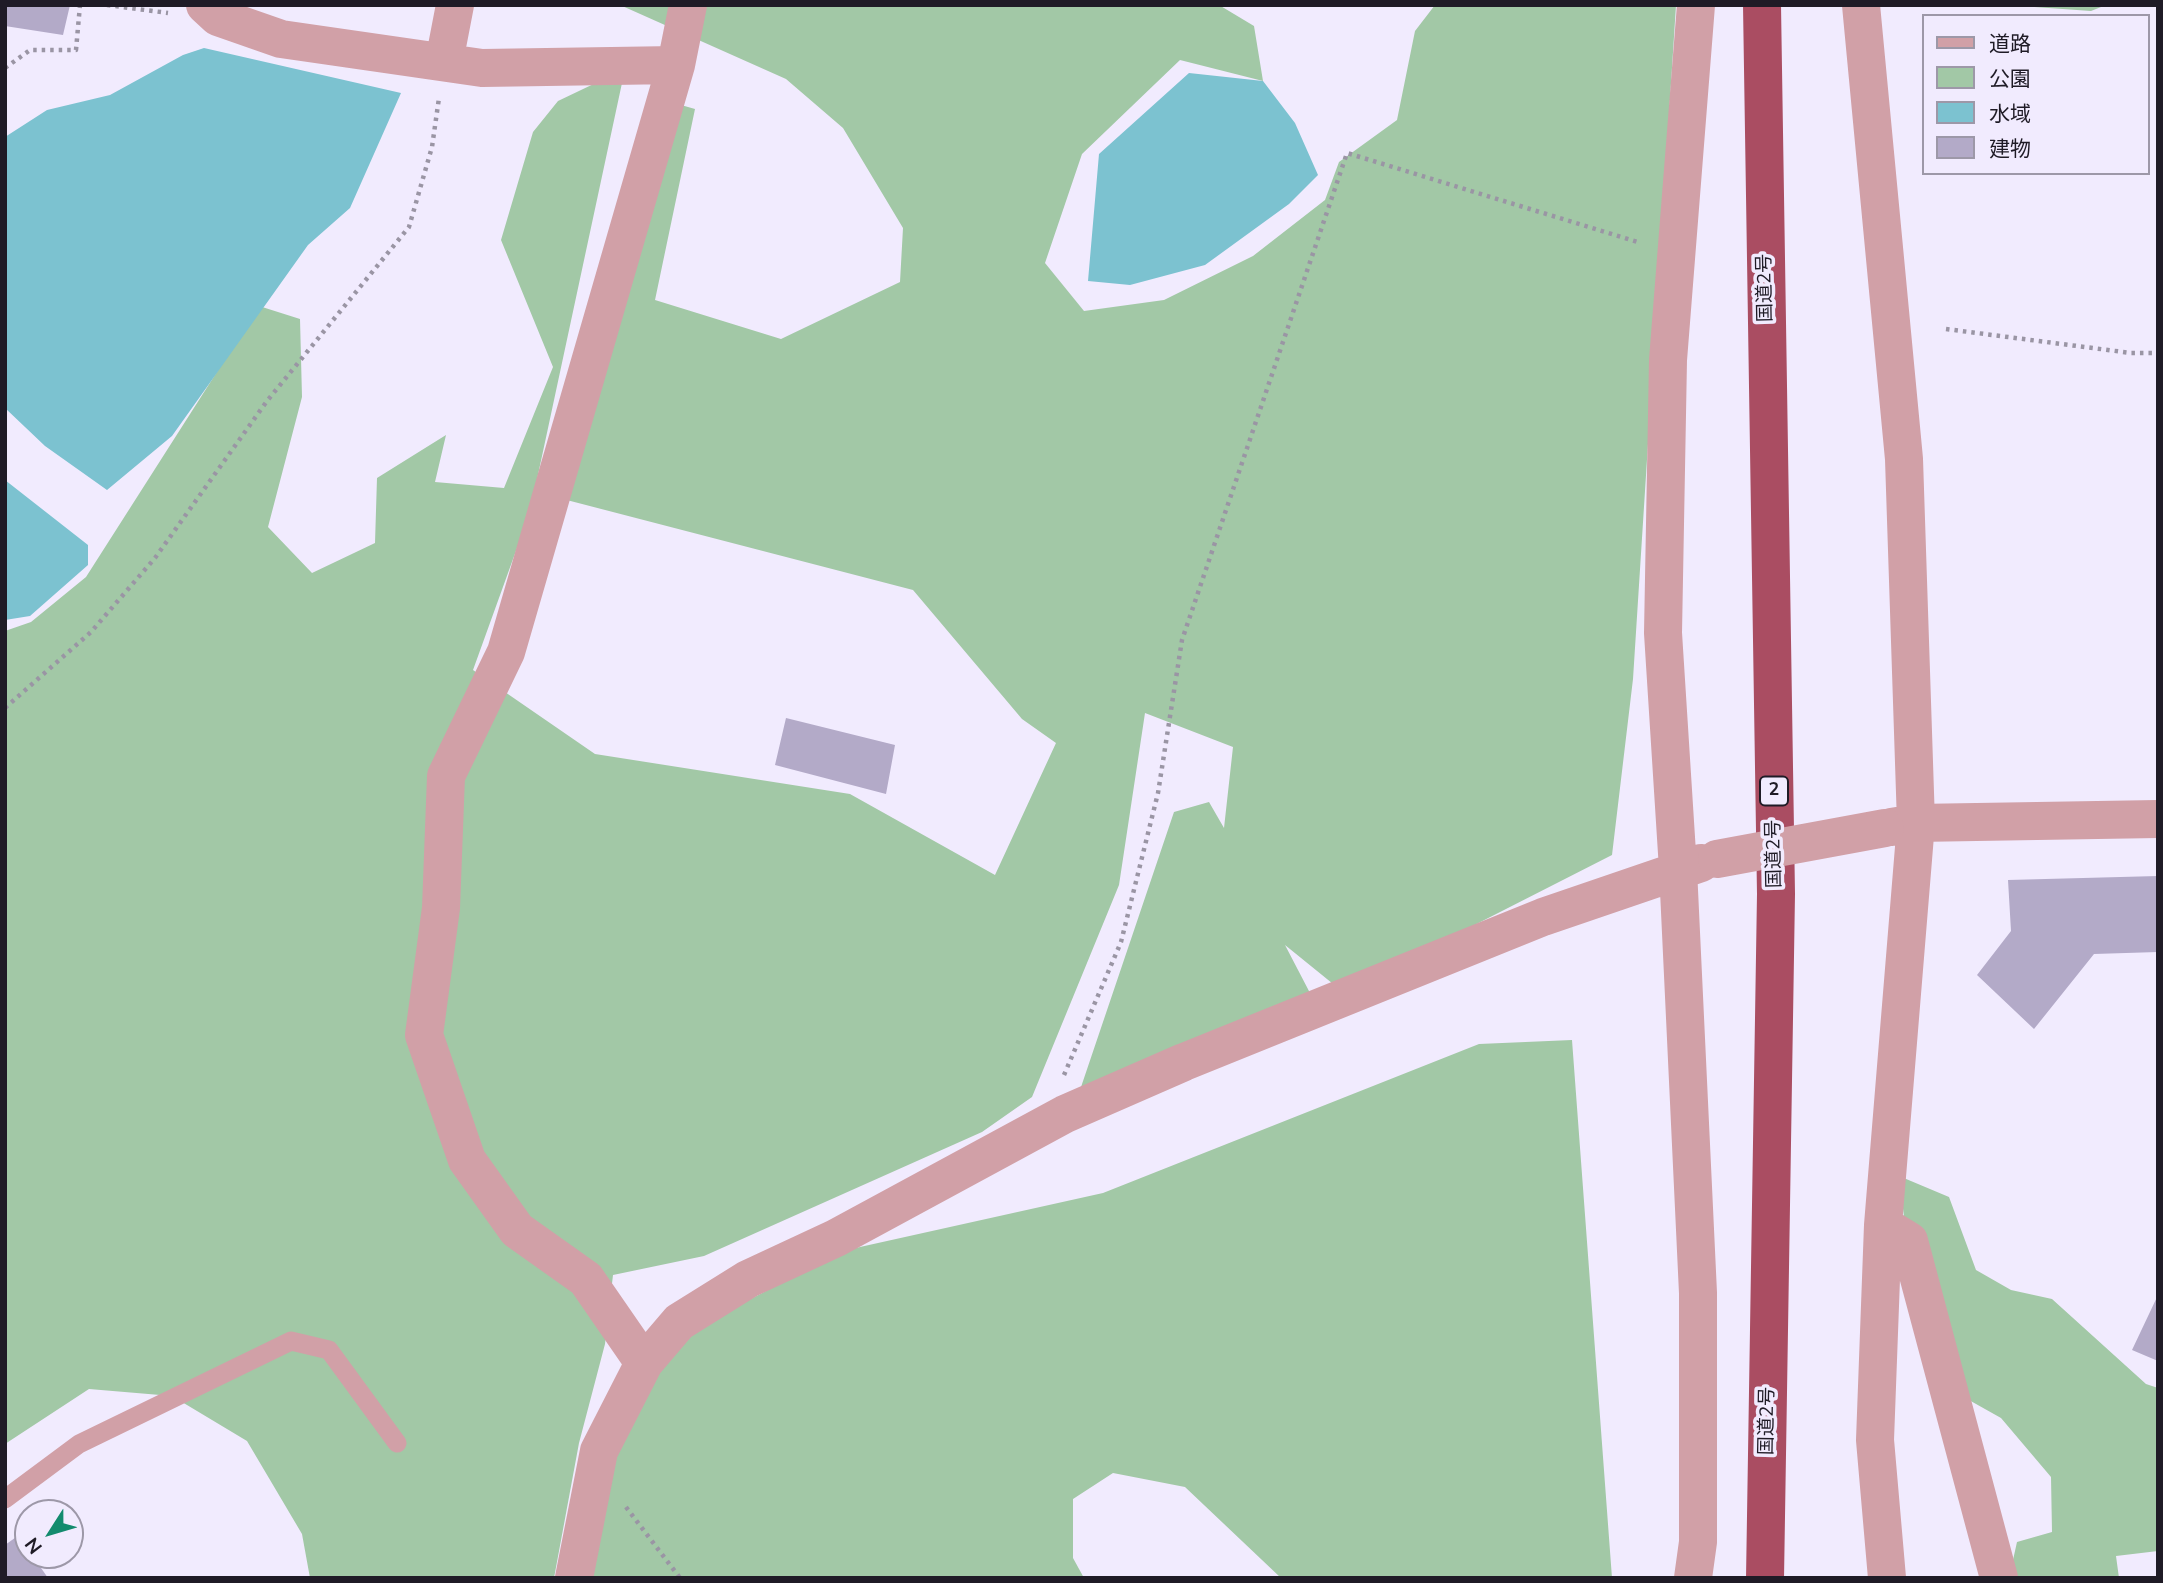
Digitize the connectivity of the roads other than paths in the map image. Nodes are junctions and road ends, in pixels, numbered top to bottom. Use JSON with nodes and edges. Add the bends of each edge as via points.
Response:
{"nodes":[{"id":1,"x":455,"y":5,"type":"edge"},
{"id":2,"x":688,"y":5,"type":"edge"},
{"id":3,"x":1696,"y":5,"type":"edge"},
{"id":4,"x":1762,"y":5,"type":"edge"},
{"id":5,"x":1861,"y":5,"type":"edge"},
{"id":6,"x":211,"y":11,"type":"edge"},
{"id":7,"x":444,"y":62,"type":"junction"},
{"id":8,"x":676,"y":65,"type":"junction"},
{"id":9,"x":2158,"y":819,"type":"edge"},
{"id":10,"x":1900,"y":826,"type":"junction"},
{"id":11,"x":1678,"y":869,"type":"junction"},
{"id":12,"x":1883,"y":1225,"type":"junction"},
{"id":13,"x":644,"y":1363,"type":"junction"},
{"id":14,"x":397,"y":1443,"type":"dead end"},
{"id":15,"x":5,"y":1499,"type":"edge"},
{"id":16,"x":574,"y":1578,"type":"edge"},
{"id":17,"x":1693,"y":1578,"type":"edge"},
{"id":18,"x":1765,"y":1578,"type":"edge"},
{"id":19,"x":1887,"y":1578,"type":"edge"},
{"id":20,"x":1999,"y":1578,"type":"edge"}],
"edges":[{"from":1,"to":7,"type":"street"},
{"from":2,"to":8,"type":"street"},
{"from":3,"to":11,"type":"street","via":[[1667,373],[1663,634]]},
{"from":4,"to":18,"type":"highway","name":"国道2号","number":"2","via":[[1776,894]]},
{"from":5,"to":10,"type":"street","via":[[1905,459]]},
{"from":6,"to":7,"type":"street","via":[[281,39]]},
{"from":7,"to":8,"type":"street","via":[[482,68]]},
{"from":8,"to":13,"type":"street","via":[[506,652],[446,776],[441,908],[424,1035],[467,1160],[517,1230],[586,1279]]},
{"from":9,"to":10,"type":"street"},
{"from":10,"to":11,"type":"street","bridge":true},
{"from":10,"to":12,"type":"street"},
{"from":11,"to":13,"type":"street","via":[[1530,923],[1065,1114],[836,1238],[748,1279],[679,1322]]},
{"from":11,"to":17,"type":"street","via":[[1698,1293],[1698,1542]]},
{"from":12,"to":19,"type":"street","via":[[1875,1440]]},
{"from":12,"to":20,"type":"street","via":[[1909,1241]]},
{"from":13,"to":16,"type":"street","via":[[599,1451]]},
{"from":14,"to":15,"type":"lane","via":[[329,1350],[291,1341],[79,1444]]}]}
